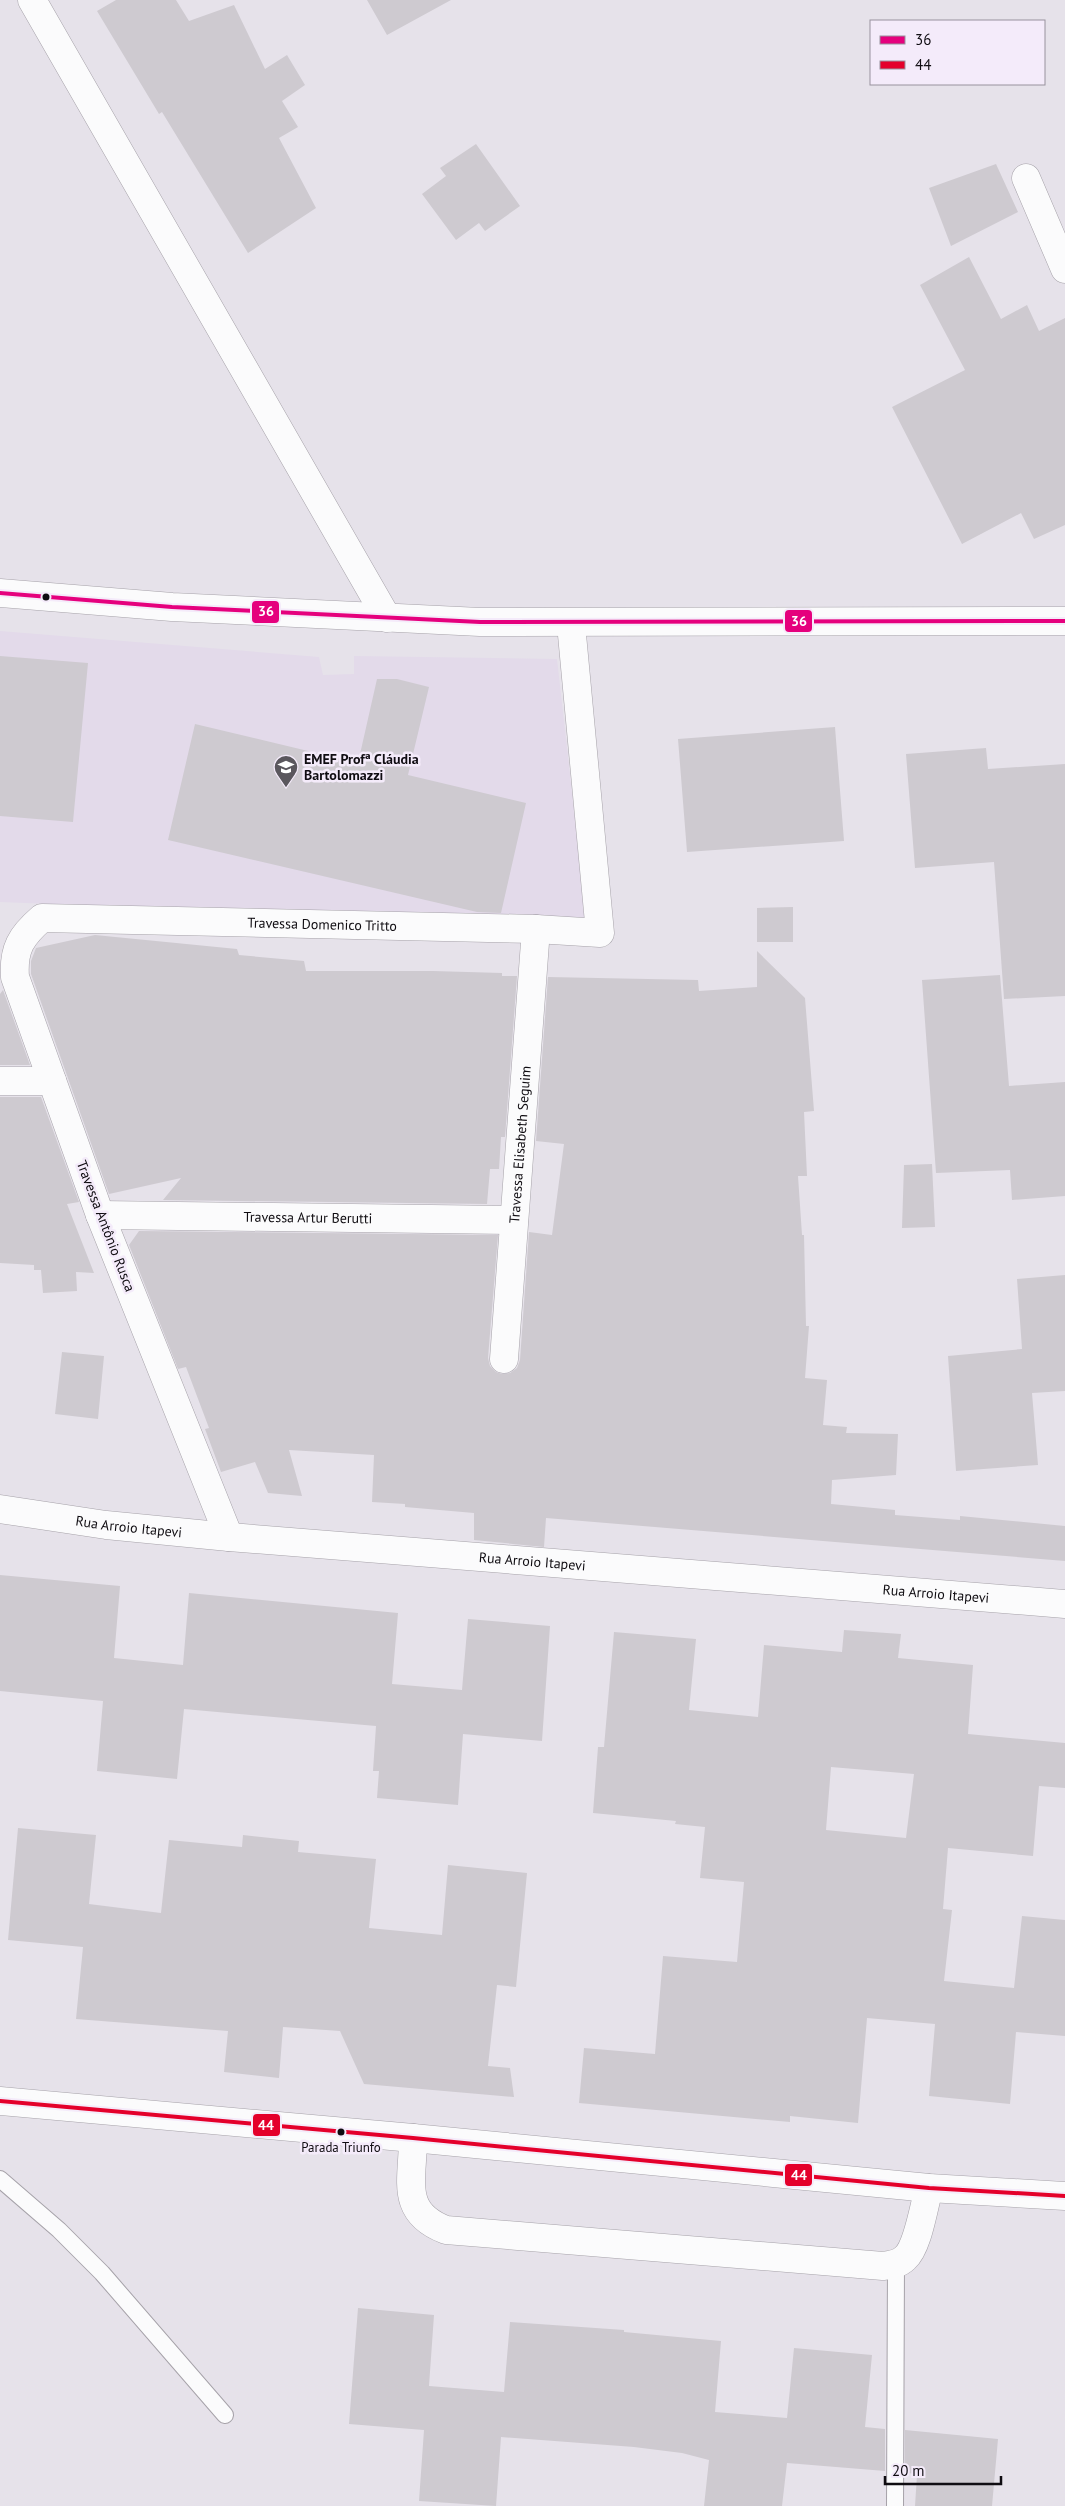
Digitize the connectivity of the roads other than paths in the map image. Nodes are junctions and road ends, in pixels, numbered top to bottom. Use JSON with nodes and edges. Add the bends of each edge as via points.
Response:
{"nodes":[{"id":1,"x":32,"y":0,"type":"edge"},
{"id":2,"x":1026,"y":178,"type":"dead end"},
{"id":3,"x":1065,"y":270,"type":"edge"},
{"id":4,"x":0,"y":594,"type":"edge"},
{"id":5,"x":387,"y":618,"type":"junction"},
{"id":6,"x":1065,"y":621,"type":"edge"},
{"id":7,"x":571,"y":624,"type":"junction"},
{"id":8,"x":42,"y":918,"type":"joint"},
{"id":9,"x":536,"y":929,"type":"junction"},
{"id":10,"x":0,"y":1081,"type":"edge"},
{"id":11,"x":52,"y":1081,"type":"junction"},
{"id":12,"x":100,"y":1215,"type":"junction"},
{"id":13,"x":514,"y":1220,"type":"junction"},
{"id":14,"x":504,"y":1359,"type":"dead end"},
{"id":15,"x":0,"y":1509,"type":"edge"},
{"id":16,"x":229,"y":1537,"type":"junction"},
{"id":17,"x":1065,"y":1604,"type":"edge"},
{"id":18,"x":0,"y":2101,"type":"edge"},
{"id":19,"x":413,"y":2138,"type":"junction"},
{"id":20,"x":0,"y":2179,"type":"edge"},
{"id":21,"x":929,"y":2188,"type":"junction"},
{"id":22,"x":1065,"y":2196,"type":"edge"},
{"id":23,"x":896,"y":2264,"type":"junction"},
{"id":24,"x":225,"y":2414,"type":"dead end"},
{"id":25,"x":895,"y":2506,"type":"edge"}],
"edges":[{"from":1,"to":5,"type":"street"},
{"from":2,"to":3,"type":"street"},
{"from":4,"to":5,"type":"street"},
{"from":5,"to":7,"type":"street"},
{"from":6,"to":7,"type":"street"},
{"from":7,"to":9,"type":"street","name":"Travessa Domenico Tritto","via":[[600,933]]},
{"from":8,"to":9,"type":"street","name":"Travessa Domenico Tritto"},
{"from":8,"to":11,"type":"street","name":"Travessa Antônio Rusca","via":[[20,942],[14,958],[14,977]]},
{"from":9,"to":13,"type":"street","name":"Travessa Elisabeth Seguim"},
{"from":10,"to":11,"type":"street"},
{"from":11,"to":12,"type":"street","name":"Travessa Antônio Rusca"},
{"from":12,"to":13,"type":"street","name":"Travessa Artur Berutti"},
{"from":12,"to":16,"type":"street","name":"Travessa Antônio Rusca"},
{"from":13,"to":14,"type":"street","name":"Travessa Elisabeth Seguim"},
{"from":15,"to":16,"type":"street","name":"Rua Arroio Itapevi","via":[[106,1525]]},
{"from":16,"to":17,"type":"street","name":"Rua Arroio Itapevi"},
{"from":18,"to":19,"type":"street"},
{"from":19,"to":21,"type":"street"},
{"from":19,"to":23,"type":"street","via":[[412,2201],[418,2214],[430,2224],[446,2230],[694,2252],[883,2266]]},
{"from":20,"to":24,"type":"lane","via":[[102,2272]]},
{"from":21,"to":22,"type":"street"},
{"from":21,"to":23,"type":"street","via":[[912,2249]]},
{"from":23,"to":25,"type":"lane"}]}
